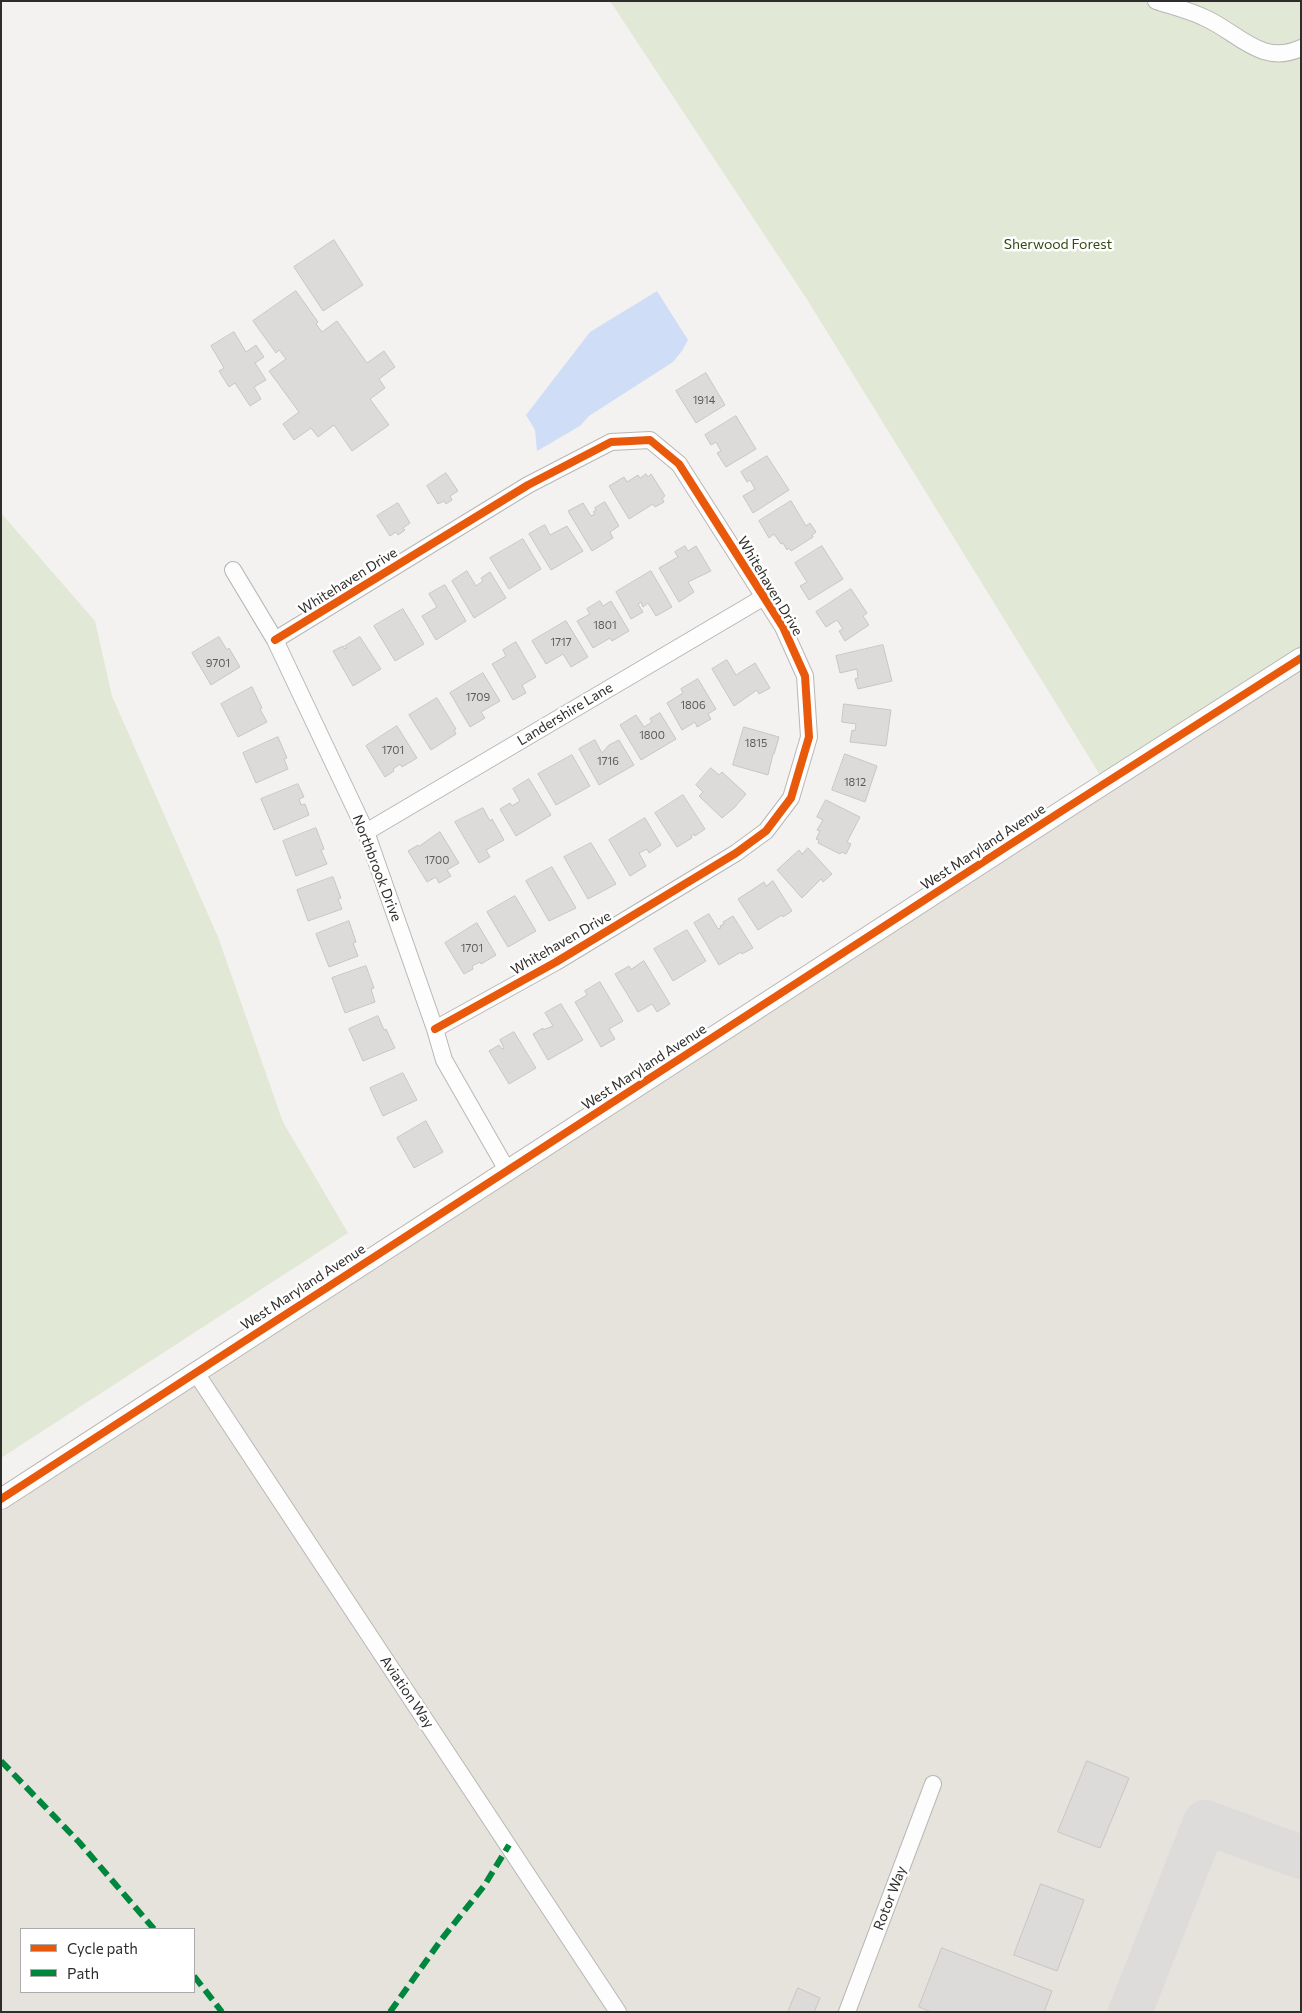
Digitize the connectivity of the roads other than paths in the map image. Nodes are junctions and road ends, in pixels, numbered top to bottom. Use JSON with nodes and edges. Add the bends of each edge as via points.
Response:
{"nodes":[{"id":1,"x":1156,"y":1,"type":"edge"},
{"id":2,"x":1301,"y":48,"type":"edge"},
{"id":3,"x":233,"y":570,"type":"dead end"},
{"id":4,"x":764,"y":597,"type":"junction"},
{"id":5,"x":275,"y":640,"type":"junction"},
{"id":6,"x":1301,"y":658,"type":"edge"},
{"id":7,"x":366,"y":832,"type":"junction"},
{"id":8,"x":435,"y":1029,"type":"junction"},
{"id":9,"x":507,"y":1170,"type":"junction"},
{"id":10,"x":196,"y":1373,"type":"junction"},
{"id":11,"x":1,"y":1499,"type":"edge"},
{"id":12,"x":933,"y":1784,"type":"dead end"},
{"id":13,"x":618,"y":2012,"type":"edge"},
{"id":14,"x":847,"y":2012,"type":"edge"}],
"edges":[{"from":1,"to":2,"type":"street","via":[[1204,17],[1261,51],[1283,54]]},
{"from":3,"to":5,"type":"street","name":"Northbrook Drive"},
{"from":4,"to":5,"type":"street","name":"Whitehaven Drive","via":[[679,464],[650,440],[611,442],[528,485]]},
{"from":4,"to":7,"type":"street","name":"Landershire Lane"},
{"from":4,"to":8,"type":"street","name":"Whitehaven Drive","via":[[783,627],[805,676],[809,737],[791,798],[766,832],[556,962]]},
{"from":5,"to":7,"type":"street","name":"Northbrook Drive"},
{"from":6,"to":9,"type":"street","name":"West Maryland Avenue"},
{"from":7,"to":8,"type":"street","name":"Northbrook Drive"},
{"from":8,"to":9,"type":"street","name":"Northbrook Drive","via":[[444,1060]]},
{"from":9,"to":10,"type":"street","name":"West Maryland Avenue"},
{"from":10,"to":11,"type":"street","name":"West Maryland Avenue"},
{"from":10,"to":13,"type":"street","name":"Aviation Way"},
{"from":12,"to":14,"type":"street","name":"Rotor Way"}]}
